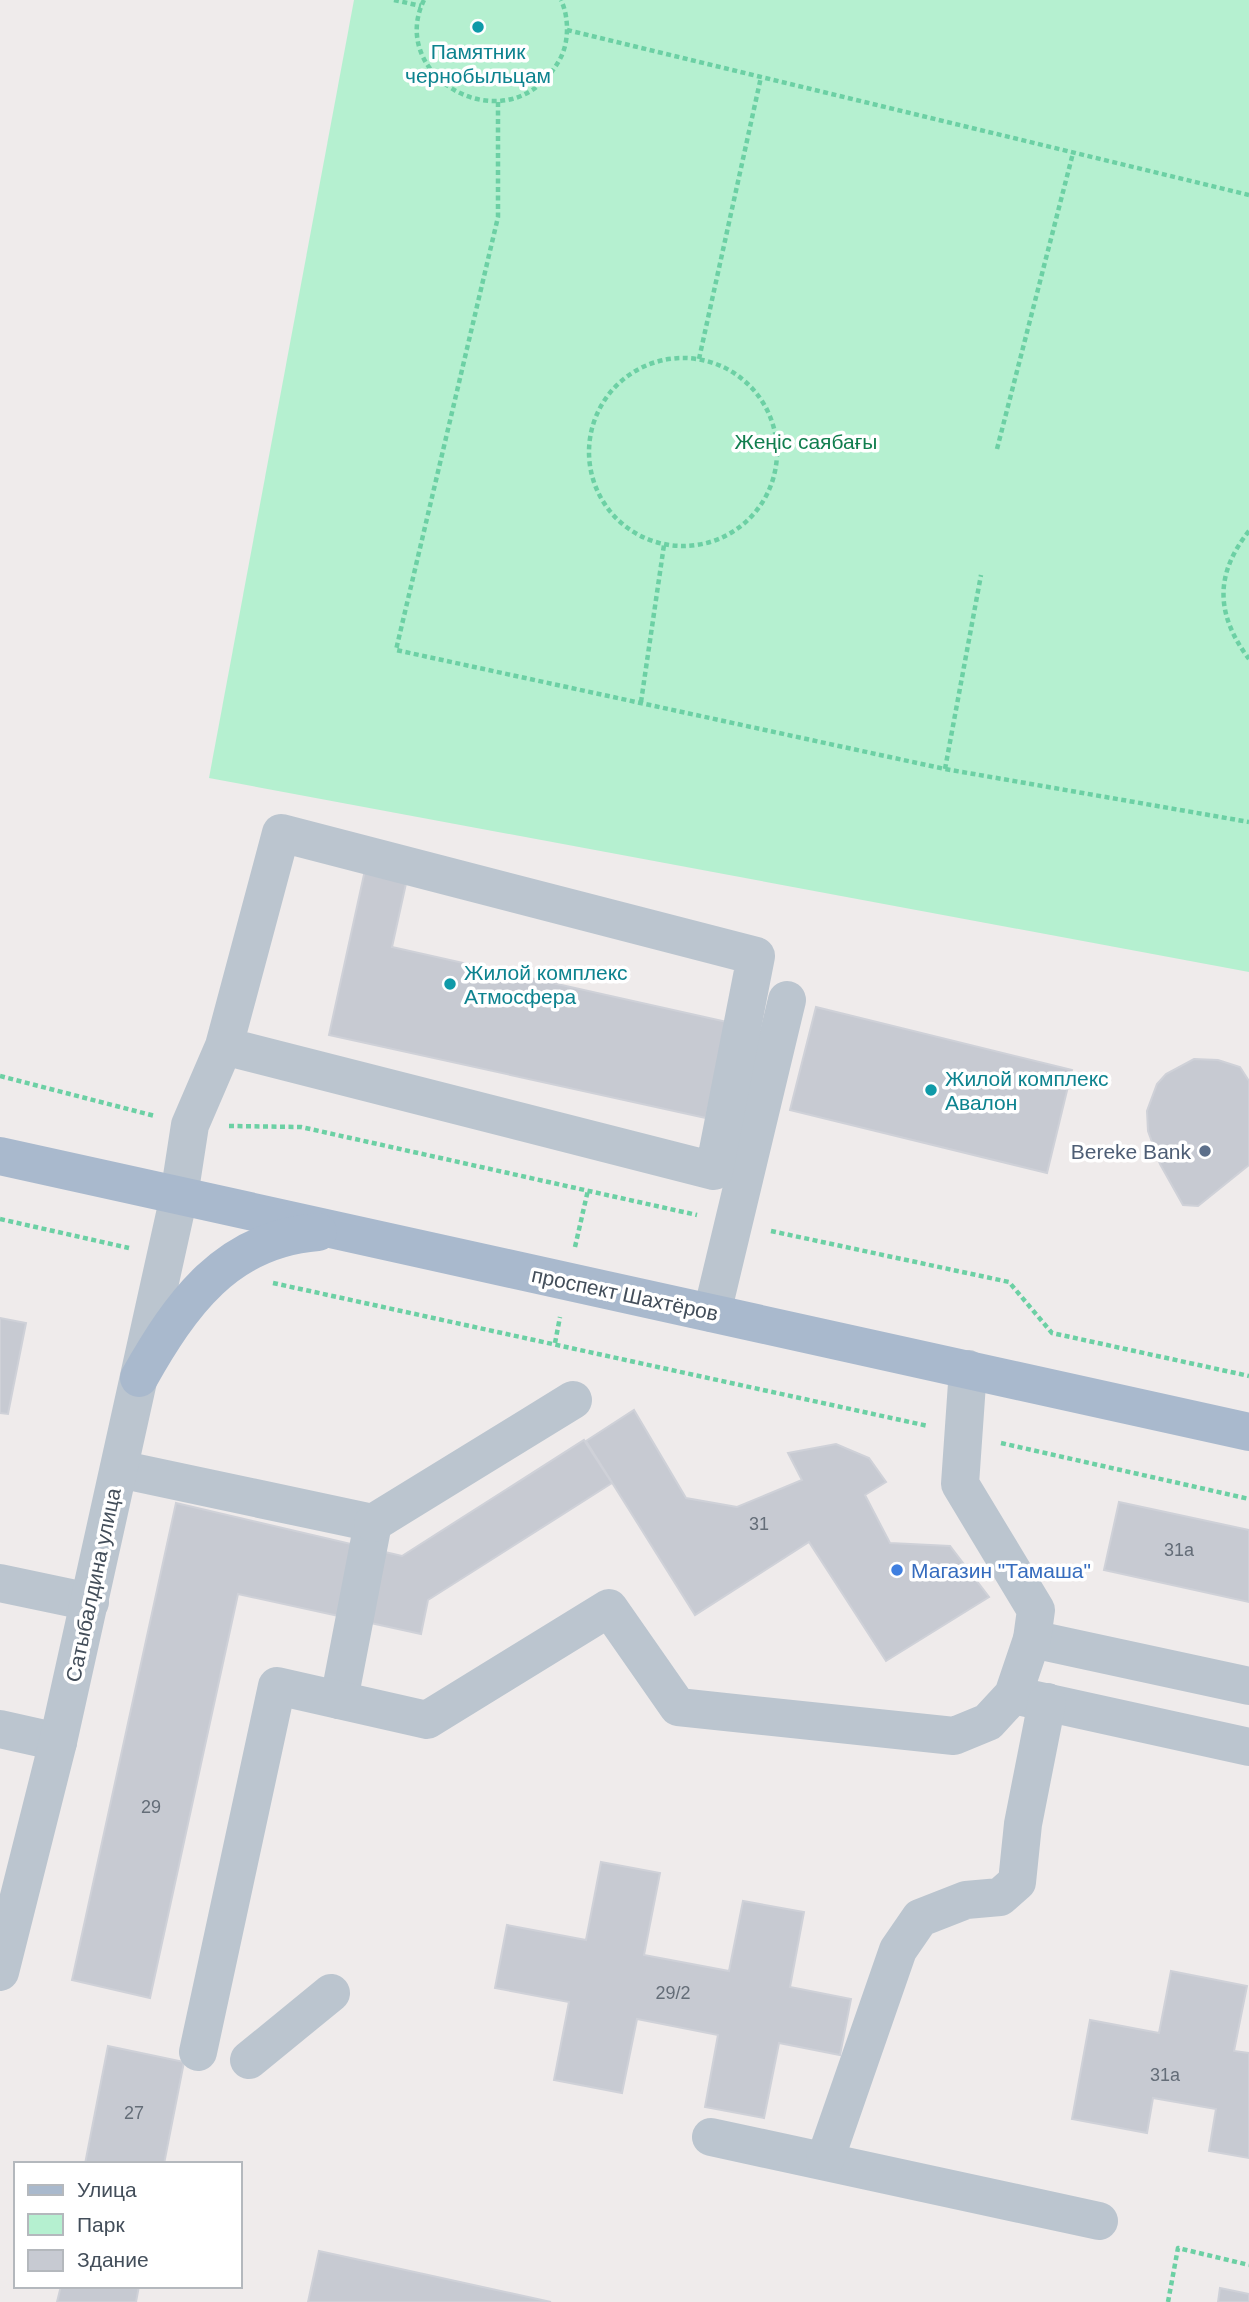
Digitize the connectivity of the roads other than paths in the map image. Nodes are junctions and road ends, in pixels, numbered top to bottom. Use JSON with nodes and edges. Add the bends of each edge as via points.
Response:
{"nodes":[{"id":1,"x":787,"y":1000,"type":"dead end"},
{"id":2,"x":224,"y":1046,"type":"junction"},
{"id":3,"x":0,"y":1156,"type":"edge"},
{"id":4,"x":178,"y":1196,"type":"junction"},
{"id":5,"x":338,"y":1231,"type":"junction"},
{"id":6,"x":712,"y":1313,"type":"junction"},
{"id":7,"x":968,"y":1369,"type":"junction"},
{"id":8,"x":139,"y":1378,"type":"junction"},
{"id":9,"x":573,"y":1400,"type":"dead end"},
{"id":10,"x":1249,"y":1432,"type":"edge"},
{"id":11,"x":119,"y":1469,"type":"junction"},
{"id":12,"x":373,"y":1523,"type":"junction"},
{"id":13,"x":0,"y":1583,"type":"edge"},
{"id":14,"x":90,"y":1602,"type":"junction"},
{"id":15,"x":1032,"y":1639,"type":"junction"},
{"id":16,"x":1249,"y":1686,"type":"edge"},
{"id":17,"x":1030,"y":1699,"type":"junction"},
{"id":18,"x":339,"y":1700,"type":"junction"},
{"id":19,"x":0,"y":1729,"type":"edge"},
{"id":20,"x":58,"y":1742,"type":"junction"},
{"id":21,"x":1249,"y":1747,"type":"edge"},
{"id":22,"x":0,"y":1972,"type":"edge"},
{"id":23,"x":331,"y":1993,"type":"dead end"},
{"id":24,"x":198,"y":2052,"type":"dead end"},
{"id":25,"x":249,"y":2060,"type":"dead end"},
{"id":26,"x":711,"y":2137,"type":"dead end"},
{"id":27,"x":825,"y":2160,"type":"junction"},
{"id":28,"x":1099,"y":2221,"type":"dead end"}],
"edges":[{"from":1,"to":6,"type":"street"},
{"from":2,"to":2,"type":"street","name":"Сатыбалдина улица","via":[[714,1171],[756,956],[281,833]]},
{"from":2,"to":4,"type":"street","name":"Сатыбалдина улица","via":[[190,1125]]},
{"from":3,"to":4,"type":"main road","name":"проспект Шахтёров"},
{"from":4,"to":5,"type":"main road","name":"проспект Шахтёров"},
{"from":4,"to":8,"type":"street","name":"Сатыбалдина улица"},
{"from":5,"to":6,"type":"main road","name":"проспект Шахтёров"},
{"from":5,"to":8,"type":"main road","via":[[299,1234],[269,1243],[248,1250],[221,1269],[172,1321]]},
{"from":6,"to":7,"type":"main road","name":"проспект Шахтёров"},
{"from":7,"to":10,"type":"main road","name":"проспект Шахтёров"},
{"from":7,"to":15,"type":"street","via":[[960,1484],[1036,1610]]},
{"from":8,"to":11,"type":"street","name":"Сатыбалдина улица"},
{"from":9,"to":12,"type":"street"},
{"from":11,"to":12,"type":"street"},
{"from":11,"to":14,"type":"street","name":"Сатыбалдина улица"},
{"from":12,"to":18,"type":"street"},
{"from":13,"to":14,"type":"street"},
{"from":14,"to":20,"type":"street","name":"Сатыбалдина улица"},
{"from":15,"to":16,"type":"street"},
{"from":15,"to":17,"type":"street"},
{"from":17,"to":18,"type":"street","via":[[954,1735],[678,1707],[609,1608],[427,1720]]},
{"from":17,"to":21,"type":"street"},
{"from":17,"to":27,"type":"street","via":[[1017,1882],[1000,1897],[966,1900],[920,1918],[898,1950]]},
{"from":18,"to":24,"type":"street","via":[[277,1686]]},
{"from":19,"to":20,"type":"street"},
{"from":20,"to":22,"type":"street","name":"Сатыбалдина улица"},
{"from":23,"to":25,"type":"street"},
{"from":26,"to":27,"type":"street"},
{"from":27,"to":28,"type":"street"}]}
